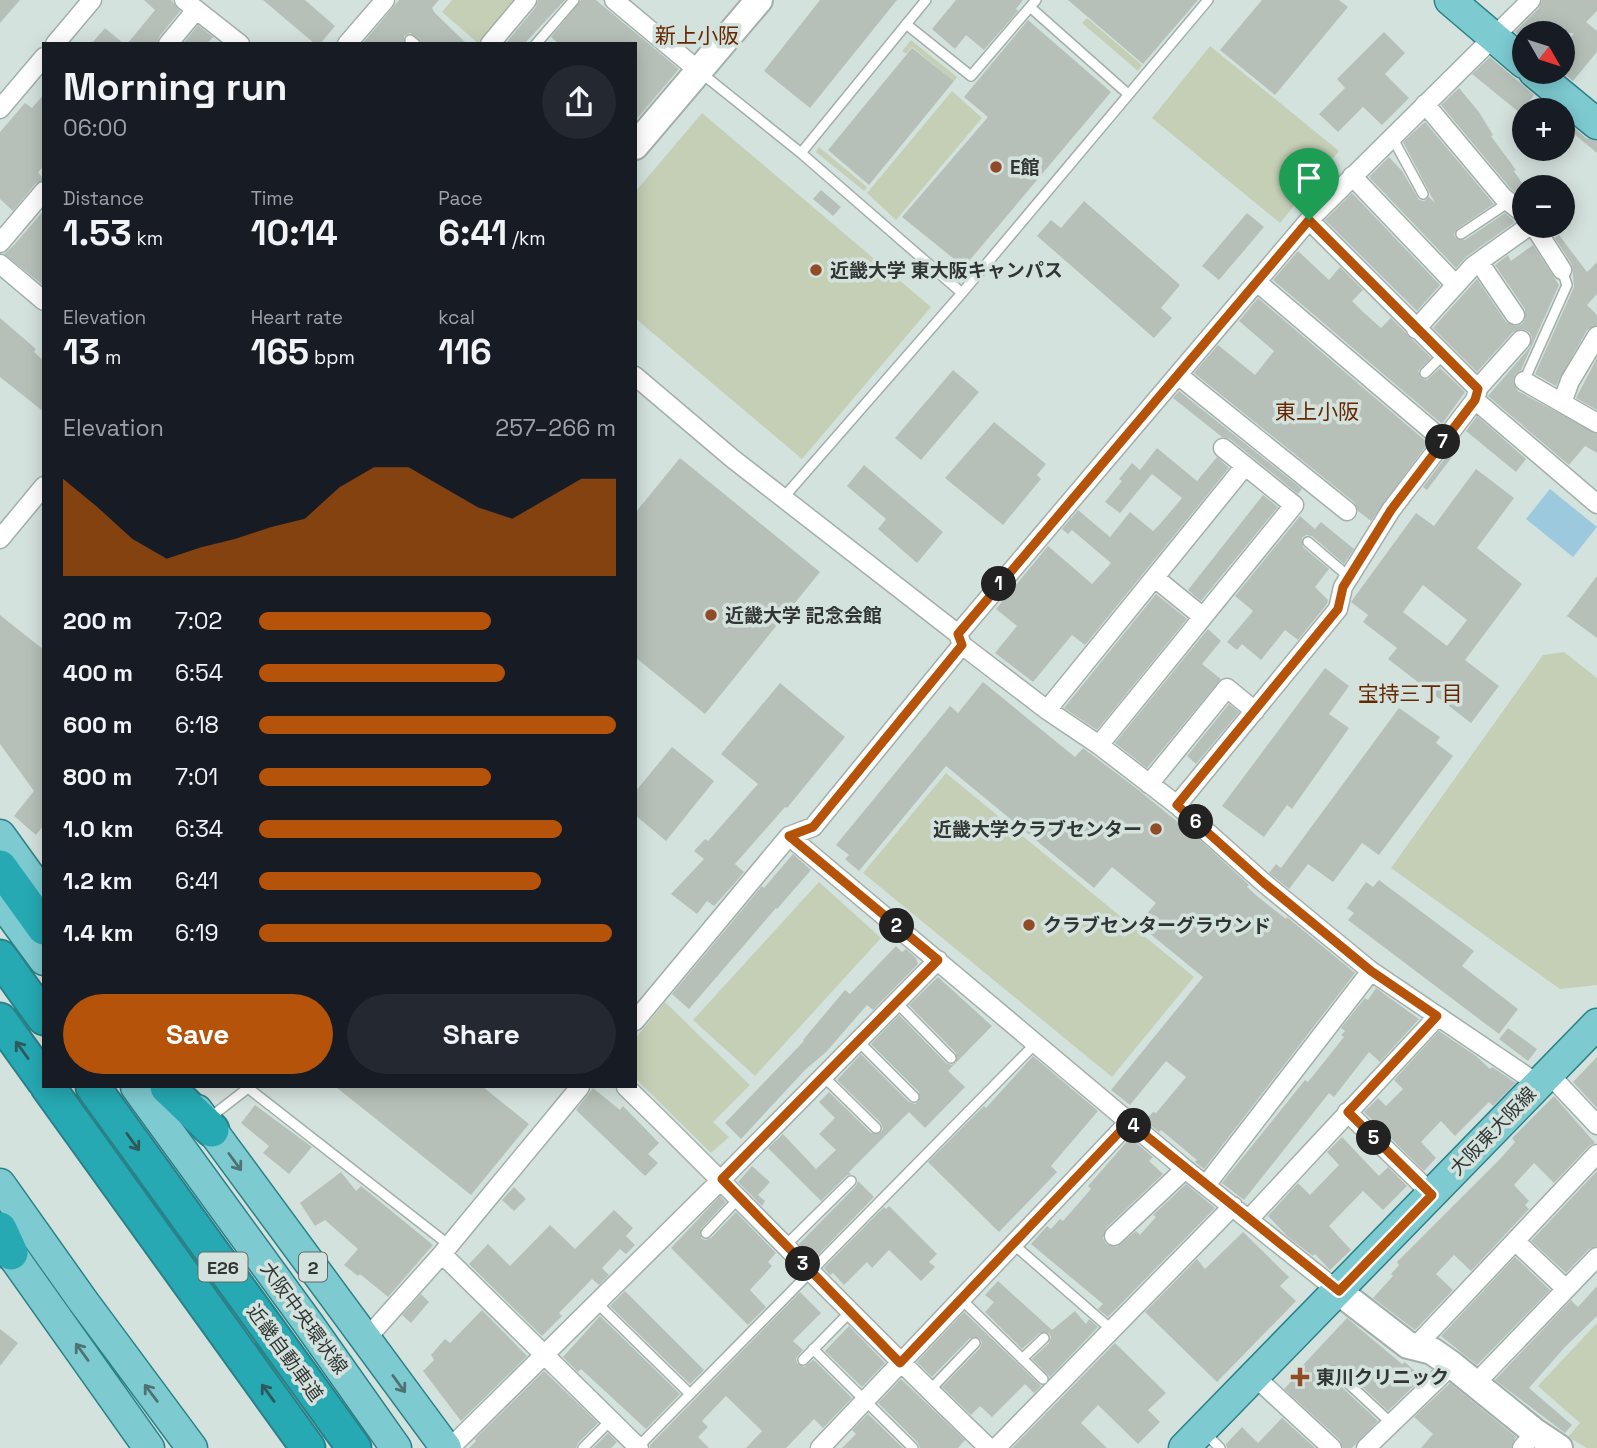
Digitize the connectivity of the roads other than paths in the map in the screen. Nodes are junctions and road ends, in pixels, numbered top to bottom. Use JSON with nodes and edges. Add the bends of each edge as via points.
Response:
{"nodes":[{"id":1,"x":92,"y":0,"type":"edge"},
{"id":2,"x":385,"y":0,"type":"edge"},
{"id":3,"x":527,"y":0,"type":"edge"},
{"id":4,"x":574,"y":0,"type":"edge"},
{"id":5,"x":614,"y":0,"type":"edge"},
{"id":6,"x":759,"y":0,"type":"edge"},
{"id":7,"x":926,"y":0,"type":"edge"},
{"id":8,"x":1208,"y":0,"type":"edge"},
{"id":9,"x":1450,"y":0,"type":"edge"},
{"id":10,"x":1531,"y":0,"type":"edge"},
{"id":11,"x":1033,"y":3,"type":"edge"},
{"id":12,"x":190,"y":5,"type":"edge"},
{"id":13,"x":906,"y":24,"type":"junction"},
{"id":14,"x":1492,"y":37,"type":"junction"},
{"id":15,"x":57,"y":42,"type":"edge"},
{"id":16,"x":169,"y":42,"type":"edge"},
{"id":17,"x":237,"y":42,"type":"edge"},
{"id":18,"x":349,"y":42,"type":"edge"},
{"id":19,"x":492,"y":42,"type":"edge"},
{"id":20,"x":538,"y":42,"type":"edge"},
{"id":21,"x":1512,"y":53,"type":"edge"},
{"id":22,"x":42,"y":59,"type":"edge"},
{"id":23,"x":699,"y":71,"type":"junction"},
{"id":24,"x":1549,"y":84,"type":"edge"},
{"id":25,"x":1128,"y":94,"type":"junction"},
{"id":26,"x":1425,"y":104,"type":"junction"},
{"id":27,"x":0,"y":109,"type":"edge"},
{"id":28,"x":1597,"y":124,"type":"edge"},
{"id":29,"x":1392,"y":136,"type":"junction"},
{"id":30,"x":637,"y":144,"type":"edge"},
{"id":31,"x":801,"y":153,"type":"junction"},
{"id":32,"x":1352,"y":177,"type":"junction"},
{"id":33,"x":42,"y":193,"type":"edge"},
{"id":34,"x":1423,"y":194,"type":"dead end"},
{"id":35,"x":1510,"y":202,"type":"joint"},
{"id":36,"x":1309,"y":220,"type":"junction"},
{"id":37,"x":1461,"y":234,"type":"dead end"},
{"id":38,"x":1514,"y":238,"type":"edge"},
{"id":39,"x":1539,"y":238,"type":"edge"},
{"id":40,"x":0,"y":243,"type":"edge"},
{"id":41,"x":1479,"y":262,"type":"junction"},
{"id":42,"x":0,"y":264,"type":"edge"},
{"id":43,"x":1562,"y":270,"type":"joint"},
{"id":44,"x":1257,"y":282,"type":"junction"},
{"id":45,"x":1456,"y":285,"type":"junction"},
{"id":46,"x":962,"y":293,"type":"junction"},
{"id":47,"x":42,"y":298,"type":"edge"},
{"id":48,"x":1515,"y":315,"type":"dead end"},
{"id":49,"x":1416,"y":329,"type":"junction"},
{"id":50,"x":1597,"y":336,"type":"edge"},
{"id":51,"x":1521,"y":340,"type":"dead end"},
{"id":52,"x":1443,"y":355,"type":"junction"},
{"id":53,"x":1425,"y":373,"type":"dead end"},
{"id":54,"x":1178,"y":374,"type":"junction"},
{"id":55,"x":637,"y":378,"type":"edge"},
{"id":56,"x":1524,"y":381,"type":"joint"},
{"id":57,"x":1476,"y":394,"type":"junction"},
{"id":58,"x":1562,"y":403,"type":"junction"},
{"id":59,"x":1597,"y":423,"type":"edge"},
{"id":60,"x":1444,"y":441,"type":"junction"},
{"id":61,"x":1223,"y":448,"type":"dead end"},
{"id":62,"x":1245,"y":466,"type":"junction"},
{"id":63,"x":42,"y":488,"type":"edge"},
{"id":64,"x":784,"y":497,"type":"junction"},
{"id":65,"x":1597,"y":504,"type":"edge"},
{"id":66,"x":1347,"y":511,"type":"dead end"},
{"id":67,"x":0,"y":539,"type":"edge"},
{"id":68,"x":1308,"y":542,"type":"dead end"},
{"id":69,"x":1349,"y":577,"type":"junction"},
{"id":70,"x":1155,"y":578,"type":"junction"},
{"id":71,"x":1203,"y":617,"type":"junction"},
{"id":72,"x":960,"y":639,"type":"junction"},
{"id":73,"x":1047,"y":710,"type":"junction"},
{"id":74,"x":1255,"y":711,"type":"junction"},
{"id":75,"x":1099,"y":745,"type":"junction"},
{"id":76,"x":1149,"y":784,"type":"junction"},
{"id":77,"x":1177,"y":805,"type":"junction"},
{"id":78,"x":0,"y":835,"type":"edge"},
{"id":79,"x":789,"y":836,"type":"junction"},
{"id":80,"x":0,"y":867,"type":"edge"},
{"id":81,"x":0,"y":900,"type":"edge"},
{"id":82,"x":41,"y":913,"type":"edge"},
{"id":83,"x":0,"y":957,"type":"edge"},
{"id":84,"x":42,"y":957,"type":"edge"},
{"id":85,"x":938,"y":960,"type":"junction"},
{"id":86,"x":1371,"y":971,"type":"junction"},
{"id":87,"x":896,"y":1002,"type":"junction"},
{"id":88,"x":42,"y":1015,"type":"edge"},
{"id":89,"x":1437,"y":1016,"type":"junction"},
{"id":90,"x":637,"y":1019,"type":"edge"},
{"id":91,"x":0,"y":1020,"type":"edge"},
{"id":92,"x":1597,"y":1024,"type":"edge"},
{"id":93,"x":858,"y":1041,"type":"junction"},
{"id":94,"x":1036,"y":1043,"type":"junction"},
{"id":95,"x":951,"y":1058,"type":"dead end"},
{"id":96,"x":822,"y":1076,"type":"junction"},
{"id":97,"x":42,"y":1078,"type":"edge"},
{"id":98,"x":1543,"y":1079,"type":"junction"},
{"id":99,"x":49,"y":1088,"type":"edge"},
{"id":100,"x":94,"y":1088,"type":"edge"},
{"id":101,"x":137,"y":1088,"type":"edge"},
{"id":102,"x":168,"y":1088,"type":"edge"},
{"id":103,"x":182,"y":1088,"type":"edge"},
{"id":104,"x":579,"y":1088,"type":"edge"},
{"id":105,"x":627,"y":1088,"type":"edge"},
{"id":106,"x":914,"y":1097,"type":"dead end"},
{"id":107,"x":1348,"y":1112,"type":"junction"},
{"id":108,"x":1129,"y":1122,"type":"junction"},
{"id":109,"x":209,"y":1125,"type":"junction"},
{"id":110,"x":1597,"y":1125,"type":"edge"},
{"id":111,"x":876,"y":1128,"type":"dead end"},
{"id":112,"x":1597,"y":1154,"type":"edge"},
{"id":113,"x":1185,"y":1169,"type":"junction"},
{"id":114,"x":722,"y":1179,"type":"junction"},
{"id":115,"x":851,"y":1181,"type":"dead end"},
{"id":116,"x":0,"y":1184,"type":"edge"},
{"id":117,"x":1206,"y":1185,"type":"junction"},
{"id":118,"x":1432,"y":1195,"type":"junction"},
{"id":119,"x":740,"y":1198,"type":"junction"},
{"id":120,"x":1233,"y":1206,"type":"junction"},
{"id":121,"x":1248,"y":1219,"type":"junction"},
{"id":122,"x":706,"y":1233,"type":"dead end"},
{"id":123,"x":1114,"y":1237,"type":"dead end"},
{"id":124,"x":4,"y":1240,"type":"edge"},
{"id":125,"x":1515,"y":1241,"type":"junction"},
{"id":126,"x":1013,"y":1244,"type":"junction"},
{"id":127,"x":786,"y":1245,"type":"junction"},
{"id":128,"x":446,"y":1250,"type":"junction"},
{"id":129,"x":1597,"y":1258,"type":"edge"},
{"id":130,"x":810,"y":1270,"type":"junction"},
{"id":131,"x":1566,"y":1289,"type":"junction"},
{"id":132,"x":1339,"y":1291,"type":"junction"},
{"id":133,"x":961,"y":1300,"type":"junction"},
{"id":134,"x":597,"y":1303,"type":"junction"},
{"id":135,"x":850,"y":1312,"type":"junction"},
{"id":136,"x":310,"y":1326,"type":"junction"},
{"id":137,"x":1112,"y":1330,"type":"junction"},
{"id":138,"x":1044,"y":1338,"type":"dead end"},
{"id":139,"x":366,"y":1339,"type":"junction"},
{"id":140,"x":975,"y":1343,"type":"dead end"},
{"id":141,"x":1415,"y":1347,"type":"junction"},
{"id":142,"x":813,"y":1349,"type":"junction"},
{"id":143,"x":545,"y":1355,"type":"junction"},
{"id":144,"x":1022,"y":1359,"type":"junction"},
{"id":145,"x":803,"y":1360,"type":"dead end"},
{"id":146,"x":900,"y":1363,"type":"junction"},
{"id":147,"x":1452,"y":1365,"type":"junction"},
{"id":148,"x":1335,"y":1371,"type":"dead end"},
{"id":149,"x":1254,"y":1376,"type":"junction"},
{"id":150,"x":1043,"y":1379,"type":"dead end"},
{"id":151,"x":1475,"y":1384,"type":"junction"},
{"id":152,"x":929,"y":1391,"type":"junction"},
{"id":153,"x":690,"y":1394,"type":"junction"},
{"id":154,"x":864,"y":1401,"type":"junction"},
{"id":155,"x":611,"y":1420,"type":"junction"},
{"id":156,"x":1391,"y":1423,"type":"junction"},
{"id":157,"x":1528,"y":1440,"type":"edge"},
{"id":158,"x":1202,"y":1442,"type":"edge"},
{"id":159,"x":149,"y":1448,"type":"edge"},
{"id":160,"x":192,"y":1448,"type":"edge"},
{"id":161,"x":308,"y":1448,"type":"edge"},
{"id":162,"x":354,"y":1448,"type":"edge"},
{"id":163,"x":396,"y":1448,"type":"edge"},
{"id":164,"x":421,"y":1448,"type":"edge"},
{"id":165,"x":448,"y":1448,"type":"edge"},
{"id":166,"x":583,"y":1448,"type":"edge"},
{"id":167,"x":638,"y":1448,"type":"edge"},
{"id":168,"x":820,"y":1448,"type":"edge"},
{"id":169,"x":914,"y":1448,"type":"edge"},
{"id":170,"x":989,"y":1448,"type":"edge"},
{"id":171,"x":996,"y":1448,"type":"edge"},
{"id":172,"x":1332,"y":1448,"type":"edge"},
{"id":173,"x":1366,"y":1448,"type":"edge"},
{"id":174,"x":1559,"y":1448,"type":"edge"}],
"edges":[{"from":1,"to":15,"type":"street"},
{"from":2,"to":18,"type":"street"},
{"from":3,"to":19,"type":"street"},
{"from":4,"to":20,"type":"lane"},
{"from":5,"to":23,"type":"street"},
{"from":6,"to":23,"type":"street"},
{"from":7,"to":13,"type":"lane"},
{"from":8,"to":25,"type":"lane"},
{"from":9,"to":14,"type":"main road"},
{"from":10,"to":14,"type":"street"},
{"from":11,"to":13,"type":"lane","via":[[971,76]]},
{"from":11,"to":25,"type":"lane"},
{"from":12,"to":16,"type":"street"},
{"from":12,"to":17,"type":"street"},
{"from":13,"to":31,"type":"lane"},
{"from":14,"to":21,"type":"main road"},
{"from":14,"to":26,"type":"street"},
{"from":22,"to":27,"type":"street"},
{"from":23,"to":30,"type":"street"},
{"from":23,"to":31,"type":"lane"},
{"from":24,"to":28,"type":"main road"},
{"from":25,"to":46,"type":"lane"},
{"from":26,"to":29,"type":"street"},
{"from":26,"to":35,"type":"street"},
{"from":29,"to":32,"type":"street"},
{"from":29,"to":34,"type":"lane"},
{"from":31,"to":46,"type":"lane"},
{"from":32,"to":36,"type":"street"},
{"from":32,"to":45,"type":"street"},
{"from":33,"to":40,"type":"street"},
{"from":35,"to":37,"type":"lane"},
{"from":36,"to":44,"type":"street"},
{"from":36,"to":49,"type":"street"},
{"from":38,"to":41,"type":"street"},
{"from":39,"to":43,"type":"street"},
{"from":41,"to":45,"type":"street"},
{"from":41,"to":48,"type":"street"},
{"from":42,"to":47,"type":"street"},
{"from":43,"to":56,"type":"lane","via":[[1567,285]]},
{"from":44,"to":54,"type":"street"},
{"from":44,"to":60,"type":"street"},
{"from":45,"to":49,"type":"street"},
{"from":46,"to":64,"type":"lane"},
{"from":49,"to":52,"type":"street"},
{"from":50,"to":58,"type":"street"},
{"from":51,"to":57,"type":"street"},
{"from":52,"to":53,"type":"lane"},
{"from":52,"to":57,"type":"street"},
{"from":54,"to":66,"type":"street"},
{"from":54,"to":72,"type":"street"},
{"from":55,"to":64,"type":"street"},
{"from":56,"to":58,"type":"street"},
{"from":57,"to":60,"type":"street"},
{"from":57,"to":65,"type":"street"},
{"from":58,"to":59,"type":"street"},
{"from":60,"to":69,"type":"street","via":[[1391,510]]},
{"from":61,"to":62,"type":"street"},
{"from":62,"to":70,"type":"street"},
{"from":62,"to":71,"type":"street","via":[[1294,505]]},
{"from":63,"to":67,"type":"street"},
{"from":64,"to":72,"type":"street"},
{"from":68,"to":69,"type":"lane"},
{"from":69,"to":74,"type":"street","via":[[1338,609]]},
{"from":70,"to":71,"type":"street"},
{"from":70,"to":73,"type":"street"},
{"from":71,"to":75,"type":"street"},
{"from":72,"to":73,"type":"street"},
{"from":72,"to":79,"type":"street","via":[[813,827]]},
{"from":73,"to":75,"type":"street"},
{"from":74,"to":76,"type":"street","via":[[1227,688]]},
{"from":74,"to":77,"type":"street"},
{"from":75,"to":76,"type":"street"},
{"from":76,"to":77,"type":"street"},
{"from":77,"to":86,"type":"street"},
{"from":78,"to":82,"type":"main road"},
{"from":79,"to":85,"type":"street"},
{"from":79,"to":90,"type":"street"},
{"from":80,"to":82,"type":"highway"},
{"from":81,"to":84,"type":"main road"},
{"from":83,"to":88,"type":"highway"},
{"from":85,"to":87,"type":"street"},
{"from":85,"to":94,"type":"street"},
{"from":86,"to":89,"type":"street"},
{"from":86,"to":117,"type":"street"},
{"from":87,"to":93,"type":"street"},
{"from":87,"to":95,"type":"lane"},
{"from":89,"to":98,"type":"street"},
{"from":89,"to":107,"type":"street"},
{"from":97,"to":91,"type":"highway","one_way":true},
{"from":92,"to":98,"type":"main road","name":"大阪東大阪線"},
{"from":93,"to":96,"type":"street"},
{"from":93,"to":106,"type":"lane"},
{"from":94,"to":108,"type":"street"},
{"from":94,"to":130,"type":"lane"},
{"from":96,"to":111,"type":"lane"},
{"from":96,"to":114,"type":"street"},
{"from":98,"to":110,"type":"street"},
{"from":98,"to":118,"type":"main road","name":"大阪東大阪線"},
{"from":161,"to":99,"type":"highway","name":"近畿自動車道","number":"E26","one_way":true},
{"from":100,"to":162,"type":"highway","name":"近畿自動車道","number":"E26","one_way":true},
{"from":101,"to":136,"type":"main road","name":"大阪中央環状線","number":"2"},
{"from":102,"to":109,"type":"highway"},
{"from":103,"to":109,"type":"main road","number":"2"},
{"from":104,"to":128,"type":"street"},
{"from":105,"to":114,"type":"street"},
{"from":107,"to":118,"type":"street"},
{"from":107,"to":121,"type":"street"},
{"from":108,"to":113,"type":"street"},
{"from":108,"to":126,"type":"street"},
{"from":109,"to":128,"type":"lane","via":[[248,1088]]},
{"from":109,"to":139,"type":"main road","number":"2","one_way":true},
{"from":112,"to":125,"type":"street"},
{"from":113,"to":117,"type":"street"},
{"from":113,"to":123,"type":"street"},
{"from":114,"to":119,"type":"street"},
{"from":114,"to":134,"type":"street"},
{"from":115,"to":127,"type":"lane"},
{"from":160,"to":116,"type":"main road","one_way":true},
{"from":117,"to":120,"type":"street"},
{"from":118,"to":132,"type":"main road","name":"大阪東大阪線"},
{"from":119,"to":122,"type":"lane"},
{"from":119,"to":127,"type":"street"},
{"from":120,"to":121,"type":"street"},
{"from":120,"to":137,"type":"street"},
{"from":121,"to":132,"type":"street"},
{"from":159,"to":124,"type":"main road","one_way":true},
{"from":125,"to":131,"type":"street"},
{"from":125,"to":141,"type":"street"},
{"from":126,"to":133,"type":"street"},
{"from":126,"to":137,"type":"lane"},
{"from":127,"to":130,"type":"street"},
{"from":128,"to":139,"type":"street"},
{"from":128,"to":143,"type":"street"},
{"from":129,"to":131,"type":"street"},
{"from":130,"to":135,"type":"street"},
{"from":130,"to":153,"type":"lane"},
{"from":131,"to":151,"type":"street"},
{"from":132,"to":141,"type":"street"},
{"from":132,"to":149,"type":"main road","name":"大阪東大阪線"},
{"from":133,"to":144,"type":"lane"},
{"from":133,"to":146,"type":"street"},
{"from":134,"to":143,"type":"street"},
{"from":134,"to":153,"type":"lane"},
{"from":135,"to":142,"type":"lane"},
{"from":135,"to":146,"type":"street"},
{"from":136,"to":163,"type":"main road","name":"大阪中央環状線","number":"2"},
{"from":136,"to":164,"type":"main road"},
{"from":137,"to":171,"type":"street"},
{"from":138,"to":144,"type":"lane"},
{"from":139,"to":165,"type":"main road","number":"2","one_way":true},
{"from":140,"to":152,"type":"lane"},
{"from":141,"to":147,"type":"street","via":[[1432,1351]]},
{"from":142,"to":145,"type":"lane"},
{"from":142,"to":154,"type":"lane"},
{"from":143,"to":155,"type":"street"},
{"from":143,"to":165,"type":"street"},
{"from":144,"to":150,"type":"lane"},
{"from":146,"to":152,"type":"street"},
{"from":146,"to":154,"type":"street"},
{"from":147,"to":151,"type":"street"},
{"from":147,"to":156,"type":"street"},
{"from":148,"to":156,"type":"lane"},
{"from":149,"to":158,"type":"main road","name":"大阪東大阪線"},
{"from":149,"to":172,"type":"street"},
{"from":151,"to":157,"type":"street"},
{"from":152,"to":170,"type":"street"},
{"from":153,"to":167,"type":"lane"},
{"from":154,"to":168,"type":"street"},
{"from":154,"to":169,"type":"lane"},
{"from":155,"to":166,"type":"lane"},
{"from":155,"to":167,"type":"street"},
{"from":156,"to":173,"type":"street"},
{"from":157,"to":174,"type":"street"}]}
